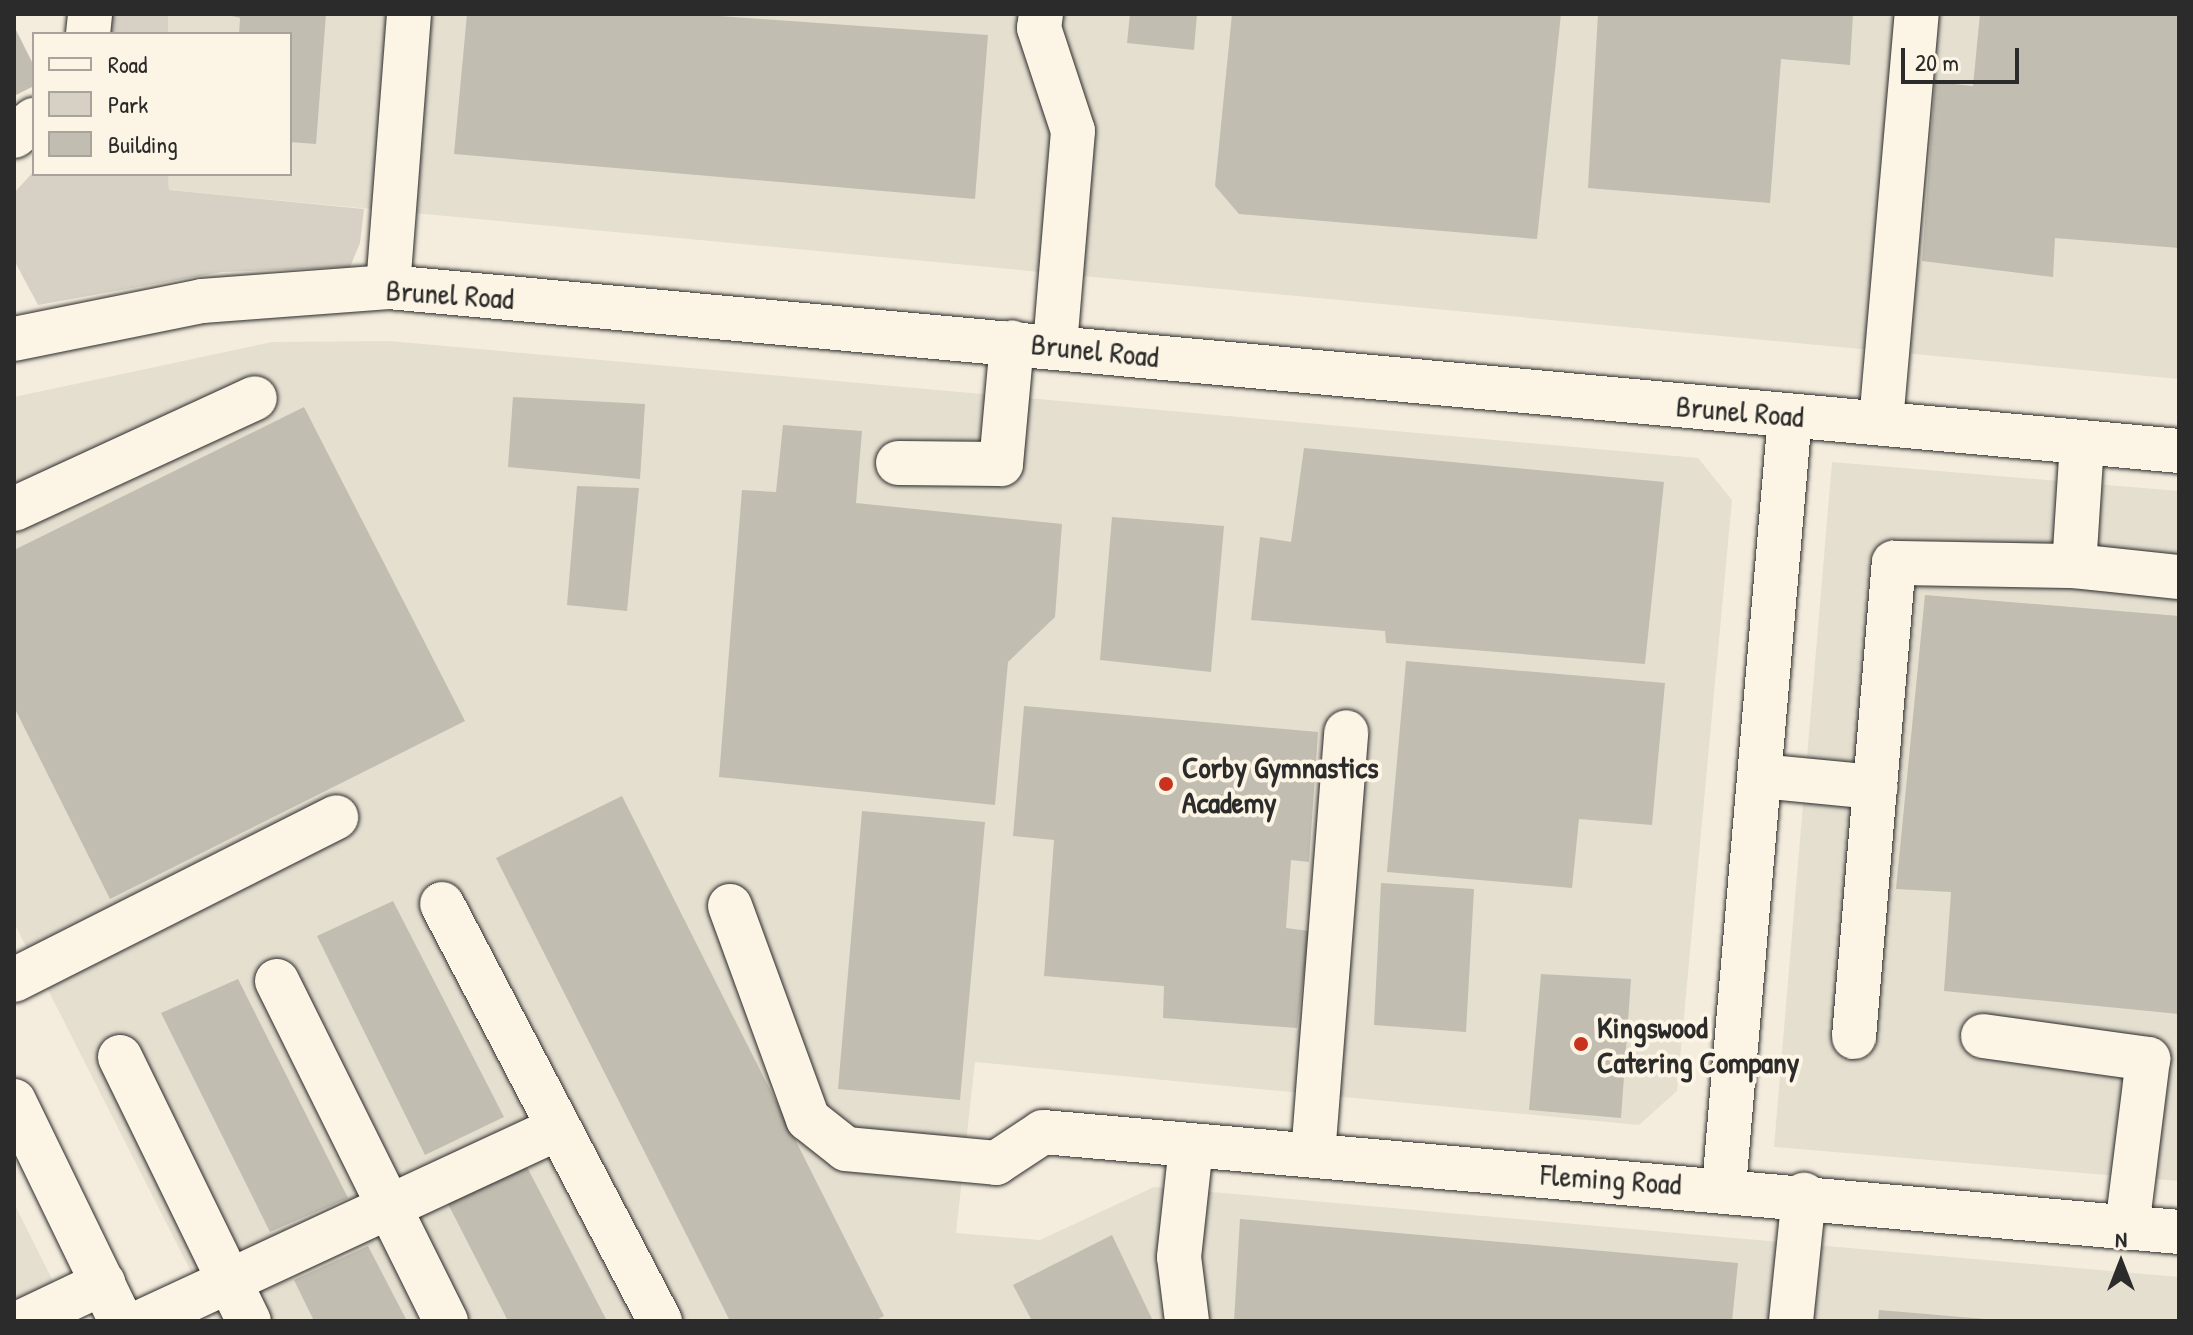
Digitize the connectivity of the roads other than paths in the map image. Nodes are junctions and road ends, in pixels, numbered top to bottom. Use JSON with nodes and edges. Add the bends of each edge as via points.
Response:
{"nodes":[{"id":1,"x":409,"y":14,"type":"edge"},
{"id":2,"x":1041,"y":14,"type":"edge"},
{"id":3,"x":1917,"y":14,"type":"edge"},
{"id":4,"x":32,"y":122,"type":"edge"},
{"id":5,"x":14,"y":136,"type":"edge"},
{"id":6,"x":388,"y":287,"type":"junction"},
{"id":7,"x":17,"y":325,"type":"edge"},
{"id":8,"x":1012,"y":342,"type":"junction"},
{"id":9,"x":1055,"y":346,"type":"junction"},
{"id":10,"x":255,"y":398,"type":"dead end"},
{"id":11,"x":1790,"y":416,"type":"junction"},
{"id":12,"x":1881,"y":422,"type":"junction"},
{"id":13,"x":2082,"y":443,"type":"junction"},
{"id":14,"x":2179,"y":451,"type":"edge"},
{"id":15,"x":898,"y":463,"type":"dead end"},
{"id":16,"x":14,"y":509,"type":"edge"},
{"id":17,"x":2074,"y":566,"type":"junction"},
{"id":18,"x":2179,"y":577,"type":"edge"},
{"id":19,"x":1346,"y":732,"type":"dead end"},
{"id":20,"x":1760,"y":776,"type":"junction"},
{"id":21,"x":1875,"y":787,"type":"junction"},
{"id":22,"x":336,"y":817,"type":"dead end"},
{"id":23,"x":442,"y":904,"type":"dead end"},
{"id":24,"x":730,"y":906,"type":"dead end"},
{"id":25,"x":14,"y":980,"type":"edge"},
{"id":26,"x":277,"y":981,"type":"dead end"},
{"id":27,"x":1983,"y":1036,"type":"dead end"},
{"id":28,"x":1854,"y":1037,"type":"dead end"},
{"id":29,"x":120,"y":1057,"type":"dead end"},
{"id":30,"x":14,"y":1101,"type":"edge"},
{"id":31,"x":558,"y":1128,"type":"junction"},
{"id":32,"x":1191,"y":1146,"type":"junction"},
{"id":33,"x":1313,"y":1155,"type":"junction"},
{"id":34,"x":1724,"y":1187,"type":"junction"},
{"id":35,"x":1804,"y":1195,"type":"junction"},
{"id":36,"x":390,"y":1206,"type":"junction"},
{"id":37,"x":2127,"y":1227,"type":"junction"},
{"id":38,"x":2179,"y":1232,"type":"edge"},
{"id":39,"x":229,"y":1280,"type":"junction"},
{"id":40,"x":112,"y":1302,"type":"edge"},
{"id":41,"x":23,"y":1321,"type":"edge"},
{"id":42,"x":143,"y":1321,"type":"edge"},
{"id":43,"x":249,"y":1321,"type":"edge"},
{"id":44,"x":446,"y":1321,"type":"edge"},
{"id":45,"x":660,"y":1321,"type":"edge"},
{"id":46,"x":1187,"y":1321,"type":"edge"},
{"id":47,"x":1791,"y":1321,"type":"edge"}],
"edges":[{"from":1,"to":6,"type":"street"},
{"from":2,"to":9,"type":"street","via":[[1039,28],[1073,131]]},
{"from":3,"to":12,"type":"street"},
{"from":4,"to":5,"type":"street"},
{"from":6,"to":7,"type":"street","name":"Brunel Road","via":[[202,301]]},
{"from":6,"to":8,"type":"street","name":"Brunel Road"},
{"from":8,"to":9,"type":"street","name":"Brunel Road"},
{"from":8,"to":15,"type":"street","via":[[1001,464]]},
{"from":9,"to":11,"type":"street","name":"Brunel Road"},
{"from":10,"to":16,"type":"street"},
{"from":11,"to":12,"type":"street","name":"Brunel Road"},
{"from":11,"to":20,"type":"street"},
{"from":12,"to":13,"type":"street","name":"Brunel Road"},
{"from":13,"to":14,"type":"street","name":"Brunel Road"},
{"from":13,"to":17,"type":"street"},
{"from":17,"to":18,"type":"street"},
{"from":17,"to":21,"type":"street","via":[[1894,563]]},
{"from":19,"to":33,"type":"street"},
{"from":20,"to":21,"type":"street"},
{"from":20,"to":34,"type":"street"},
{"from":21,"to":28,"type":"street"},
{"from":22,"to":25,"type":"street"},
{"from":23,"to":31,"type":"street"},
{"from":24,"to":32,"type":"street","name":"Fleming Road","via":[[808,1119],[846,1149],[996,1163],[1043,1132]]},
{"from":26,"to":36,"type":"street"},
{"from":27,"to":37,"type":"street","via":[[2148,1059]]},
{"from":29,"to":39,"type":"street"},
{"from":30,"to":40,"type":"street"},
{"from":31,"to":36,"type":"street"},
{"from":31,"to":45,"type":"street"},
{"from":32,"to":33,"type":"street","name":"Fleming Road"},
{"from":32,"to":46,"type":"street","via":[[1179,1257]]},
{"from":33,"to":34,"type":"street","name":"Fleming Road"},
{"from":34,"to":35,"type":"street","name":"Fleming Road"},
{"from":35,"to":37,"type":"street","name":"Fleming Road"},
{"from":35,"to":47,"type":"street"},
{"from":36,"to":39,"type":"street"},
{"from":36,"to":44,"type":"street"},
{"from":37,"to":38,"type":"street","name":"Fleming Road"},
{"from":39,"to":42,"type":"street"},
{"from":39,"to":43,"type":"street"},
{"from":40,"to":41,"type":"street"}]}
